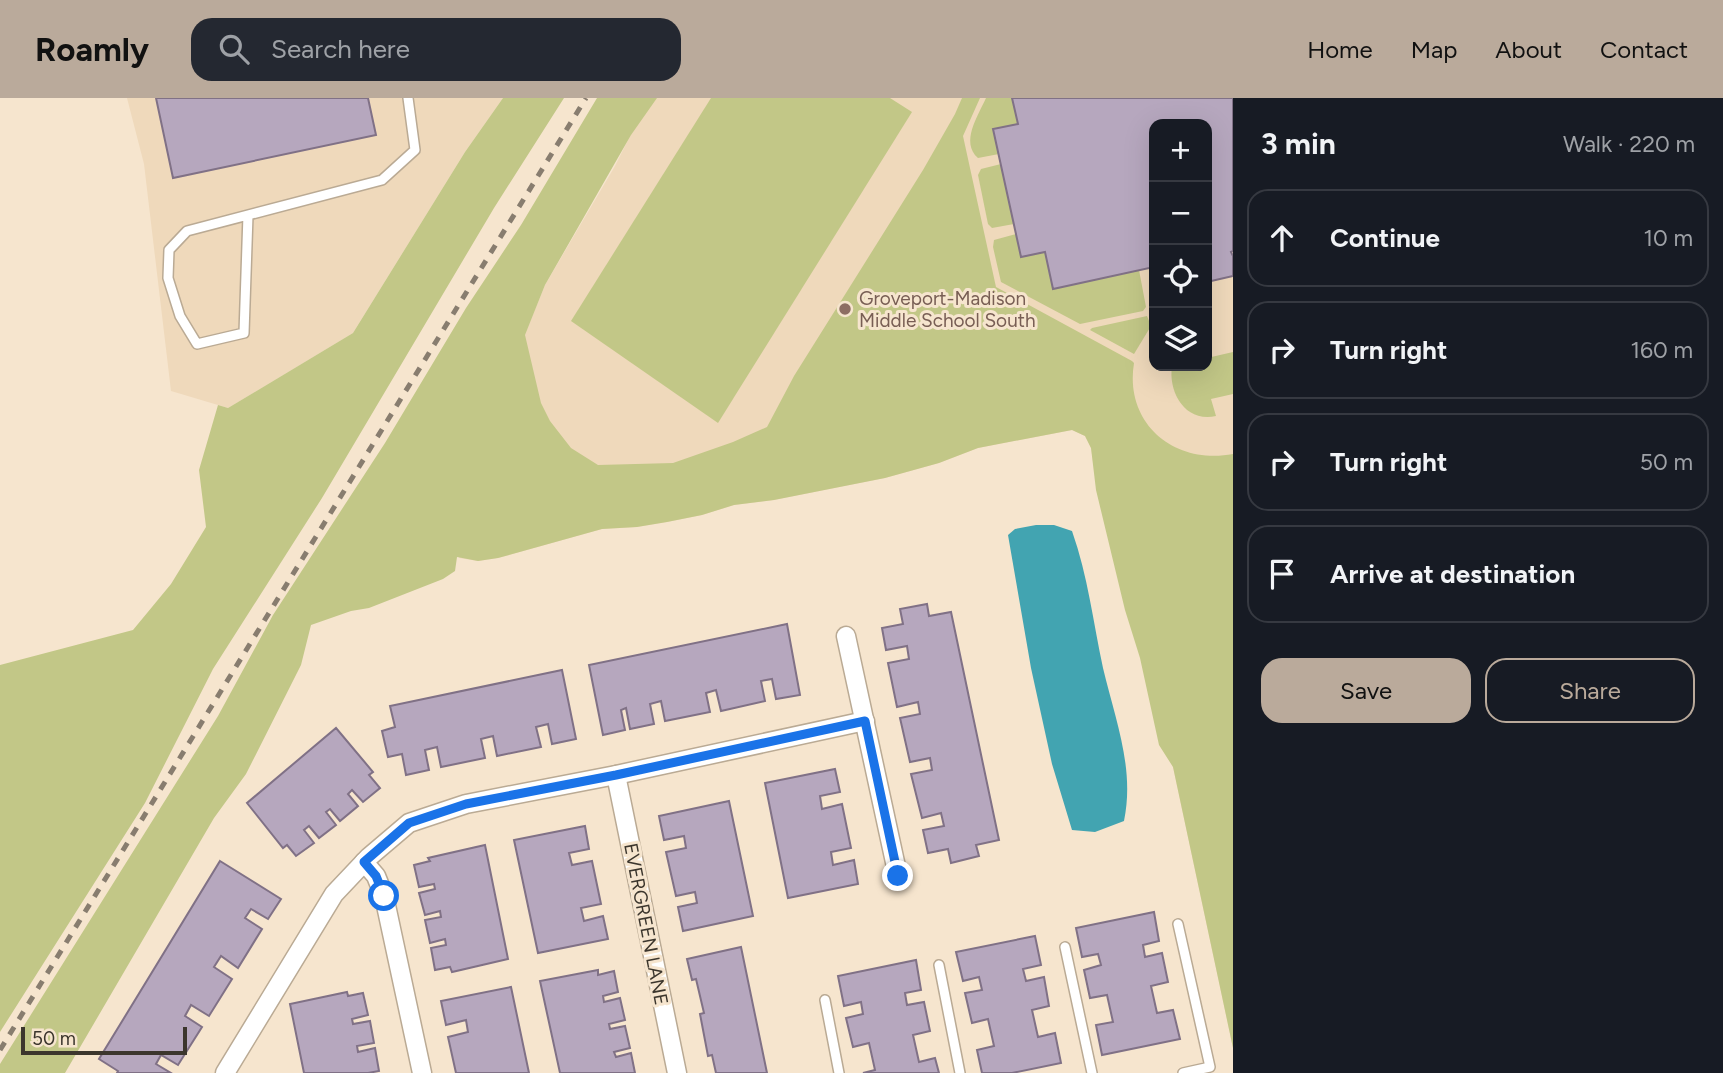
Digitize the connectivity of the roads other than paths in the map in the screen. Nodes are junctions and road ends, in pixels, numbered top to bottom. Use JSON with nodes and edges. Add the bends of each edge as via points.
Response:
{"nodes":[{"id":1,"x":408,"y":98,"type":"edge"},
{"id":2,"x":248,"y":215,"type":"junction"},
{"id":3,"x":846,"y":636,"type":"dead end"},
{"id":4,"x":865,"y":721,"type":"junction"},
{"id":5,"x":616,"y":775,"type":"junction"},
{"id":6,"x":364,"y":862,"type":"junction"},
{"id":7,"x":898,"y":876,"type":"dead end"},
{"id":8,"x":1178,"y":924,"type":"dead end"},
{"id":9,"x":1065,"y":947,"type":"dead end"},
{"id":10,"x":939,"y":965,"type":"dead end"},
{"id":11,"x":825,"y":1000,"type":"dead end"},
{"id":12,"x":225,"y":1073,"type":"edge"},
{"id":13,"x":422,"y":1073,"type":"edge"},
{"id":14,"x":677,"y":1073,"type":"edge"},
{"id":15,"x":839,"y":1073,"type":"edge"},
{"id":16,"x":960,"y":1073,"type":"edge"},
{"id":17,"x":1092,"y":1073,"type":"edge"},
{"id":18,"x":1182,"y":1073,"type":"edge"}],
"edges":[{"from":1,"to":2,"type":"lane","via":[[415,150],[382,180]]},
{"from":2,"to":2,"type":"lane","via":[[187,230],[169,250],[168,278],[180,316],[197,344],[244,333]]},
{"from":3,"to":4,"type":"street"},
{"from":4,"to":5,"type":"street"},
{"from":4,"to":7,"type":"street"},
{"from":5,"to":6,"type":"street","via":[[466,804],[409,823]]},
{"from":5,"to":14,"type":"street","name":"EVERGREEN LANE"},
{"from":6,"to":12,"type":"street","via":[[334,894]]},
{"from":6,"to":13,"type":"street","via":[[384,896]]},
{"from":8,"to":18,"type":"lane","via":[[1210,1067]]},
{"from":9,"to":17,"type":"lane"},
{"from":10,"to":16,"type":"lane"},
{"from":11,"to":15,"type":"lane"}]}
